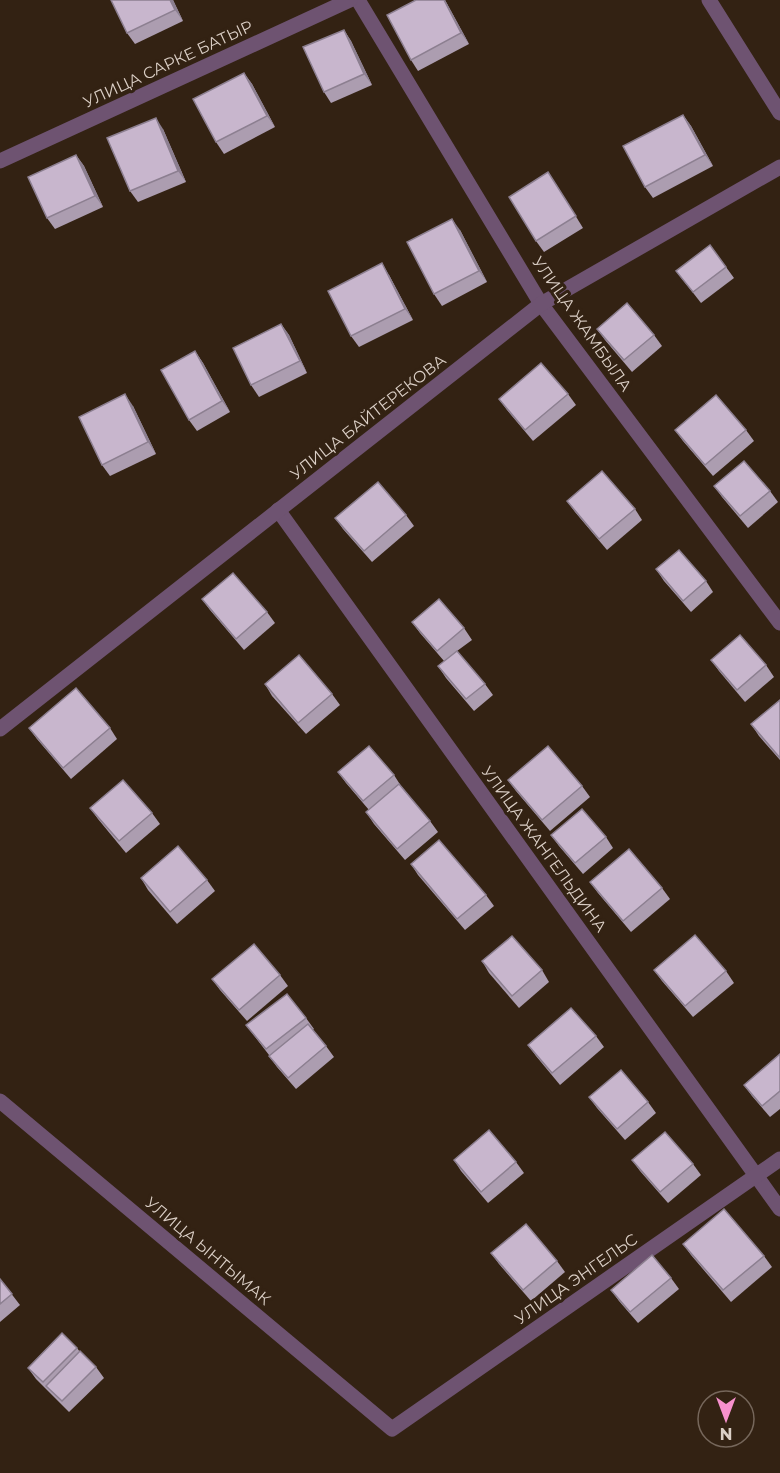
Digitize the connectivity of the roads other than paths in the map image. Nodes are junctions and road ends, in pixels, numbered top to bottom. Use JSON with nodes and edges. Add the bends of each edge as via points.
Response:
{"nodes":[{"id":1,"x":350,"y":0,"type":"edge"},
{"id":2,"x":358,"y":0,"type":"edge"},
{"id":3,"x":709,"y":0,"type":"edge"},
{"id":4,"x":780,"y":112,"type":"edge"},
{"id":5,"x":0,"y":161,"type":"edge"},
{"id":6,"x":780,"y":167,"type":"edge"},
{"id":7,"x":541,"y":304,"type":"junction"},
{"id":8,"x":278,"y":510,"type":"junction"},
{"id":9,"x":780,"y":622,"type":"edge"},
{"id":10,"x":0,"y":729,"type":"edge"},
{"id":11,"x":0,"y":1101,"type":"edge"},
{"id":12,"x":780,"y":1159,"type":"edge"},
{"id":13,"x":756,"y":1176,"type":"junction"},
{"id":14,"x":780,"y":1209,"type":"edge"},
{"id":15,"x":392,"y":1429,"type":"joint"}],
"edges":[{"from":1,"to":5,"type":"street","name":"УЛИЦА САРКЕ БАТЫР"},
{"from":2,"to":7,"type":"street","name":"УЛИЦА ЖАМБЫЛА"},
{"from":3,"to":4,"type":"street"},
{"from":6,"to":7,"type":"street","name":"УЛИЦА БАЙТЕРЕКОВА"},
{"from":7,"to":8,"type":"street","name":"УЛИЦА БАЙТЕРЕКОВА"},
{"from":7,"to":9,"type":"street","name":"УЛИЦА ЖАМБЫЛА"},
{"from":8,"to":10,"type":"street","name":"УЛИЦА БАЙТЕРЕКОВА"},
{"from":8,"to":13,"type":"street","name":"УЛИЦА ЖАНГЕЛЬДИНА"},
{"from":11,"to":15,"type":"street","name":"УЛИЦА ЫНТЫМАК"},
{"from":12,"to":13,"type":"street","name":"УЛИЦА ЭНГЕЛЬС"},
{"from":13,"to":14,"type":"street","name":"УЛИЦА ЖАНГЕЛЬДИНА"},
{"from":13,"to":15,"type":"street","name":"УЛИЦА ЭНГЕЛЬС"}]}
